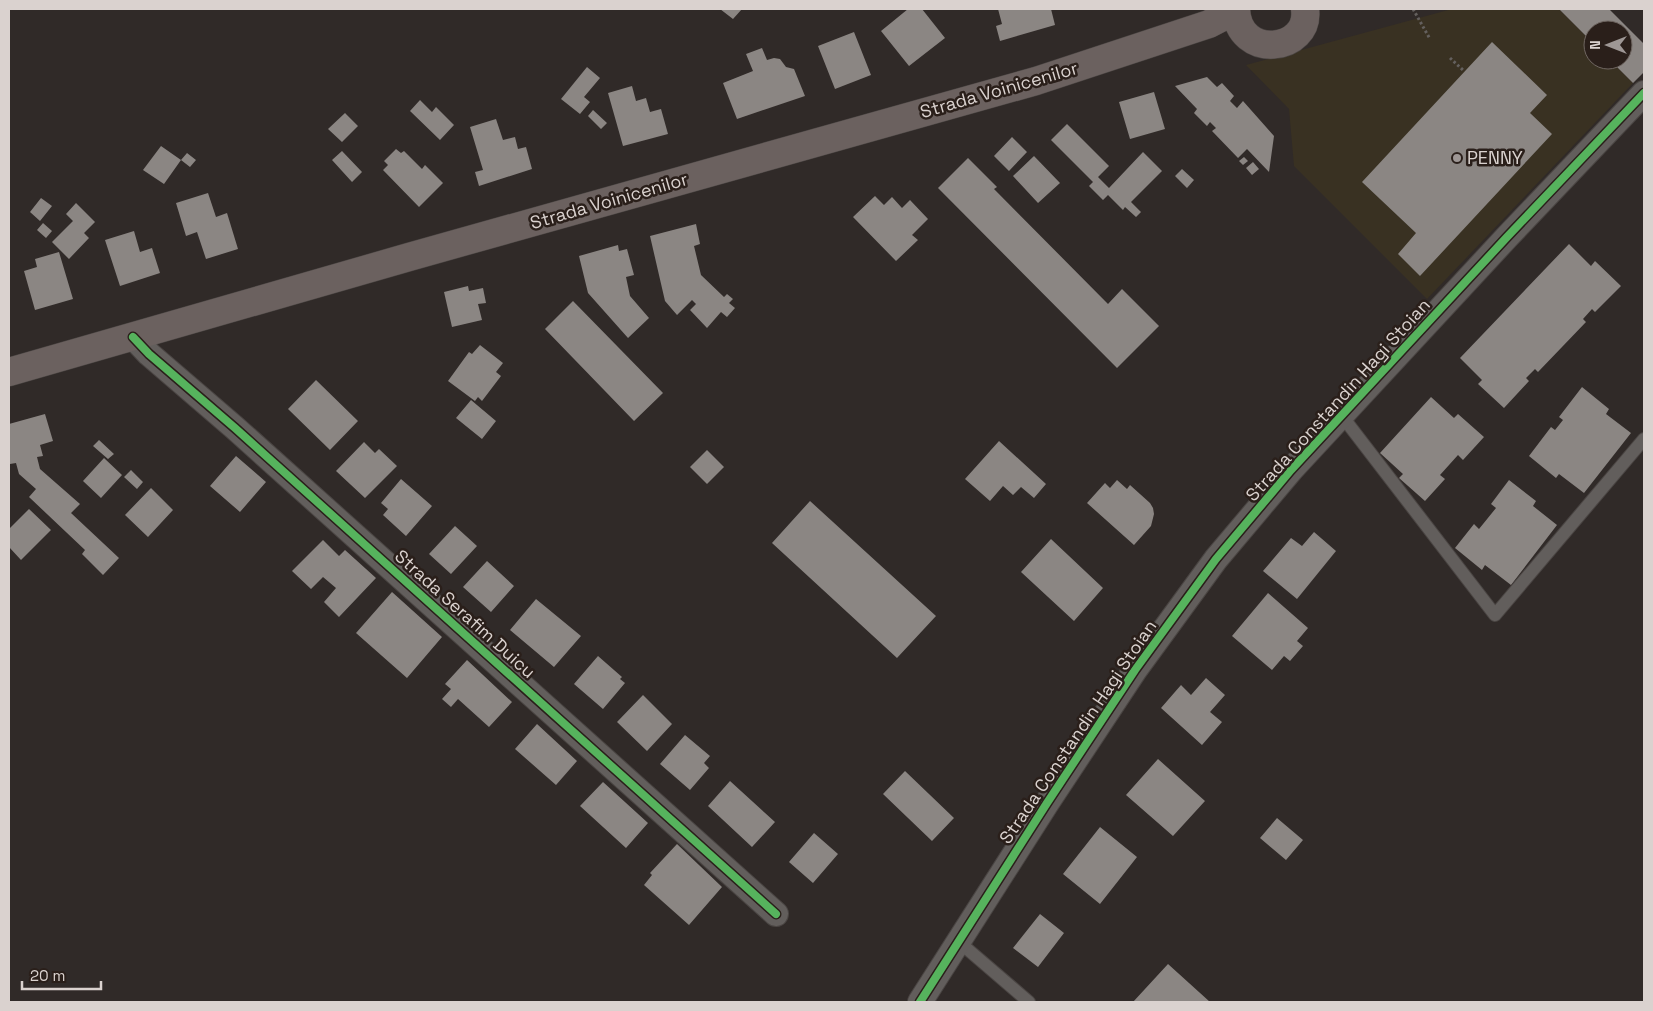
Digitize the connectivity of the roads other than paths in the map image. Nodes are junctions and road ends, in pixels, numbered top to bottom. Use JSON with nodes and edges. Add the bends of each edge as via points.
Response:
{"nodes":[{"id":1,"x":1309,"y":10,"type":"edge"},
{"id":2,"x":1238,"y":17,"type":"edge"},
{"id":3,"x":1644,"y":93,"type":"edge"},
{"id":4,"x":133,"y":336,"type":"junction"},
{"id":5,"x":9,"y":372,"type":"edge"},
{"id":6,"x":1342,"y":416,"type":"junction"},
{"id":7,"x":1644,"y":439,"type":"edge"},
{"id":8,"x":776,"y":914,"type":"dead end"},
{"id":9,"x":958,"y":941,"type":"junction"},
{"id":10,"x":920,"y":1002,"type":"edge"},
{"id":11,"x":1030,"y":1002,"type":"edge"}],
"edges":[{"from":1,"to":2,"type":"main road","via":[[1296,35],[1275,46],[1251,40]]},
{"from":2,"to":4,"type":"main road","name":"Strada Voinicenilor","via":[[1036,81]]},
{"from":3,"to":6,"type":"street","name":"Strada Constandin Hagi Stoian"},
{"from":4,"to":5,"type":"main road","name":"Strada Voinicenilor"},
{"from":4,"to":8,"type":"street","name":"Strada Serafim Duicu","via":[[149,354]]},
{"from":6,"to":7,"type":"lane","via":[[1495,614]]},
{"from":6,"to":9,"type":"street","name":"Strada Constandin Hagi Stoian","via":[[1291,470],[1216,559],[1135,670]]},
{"from":9,"to":10,"type":"street","name":"Strada Constandin Hagi Stoian"},
{"from":9,"to":11,"type":"lane"}]}
